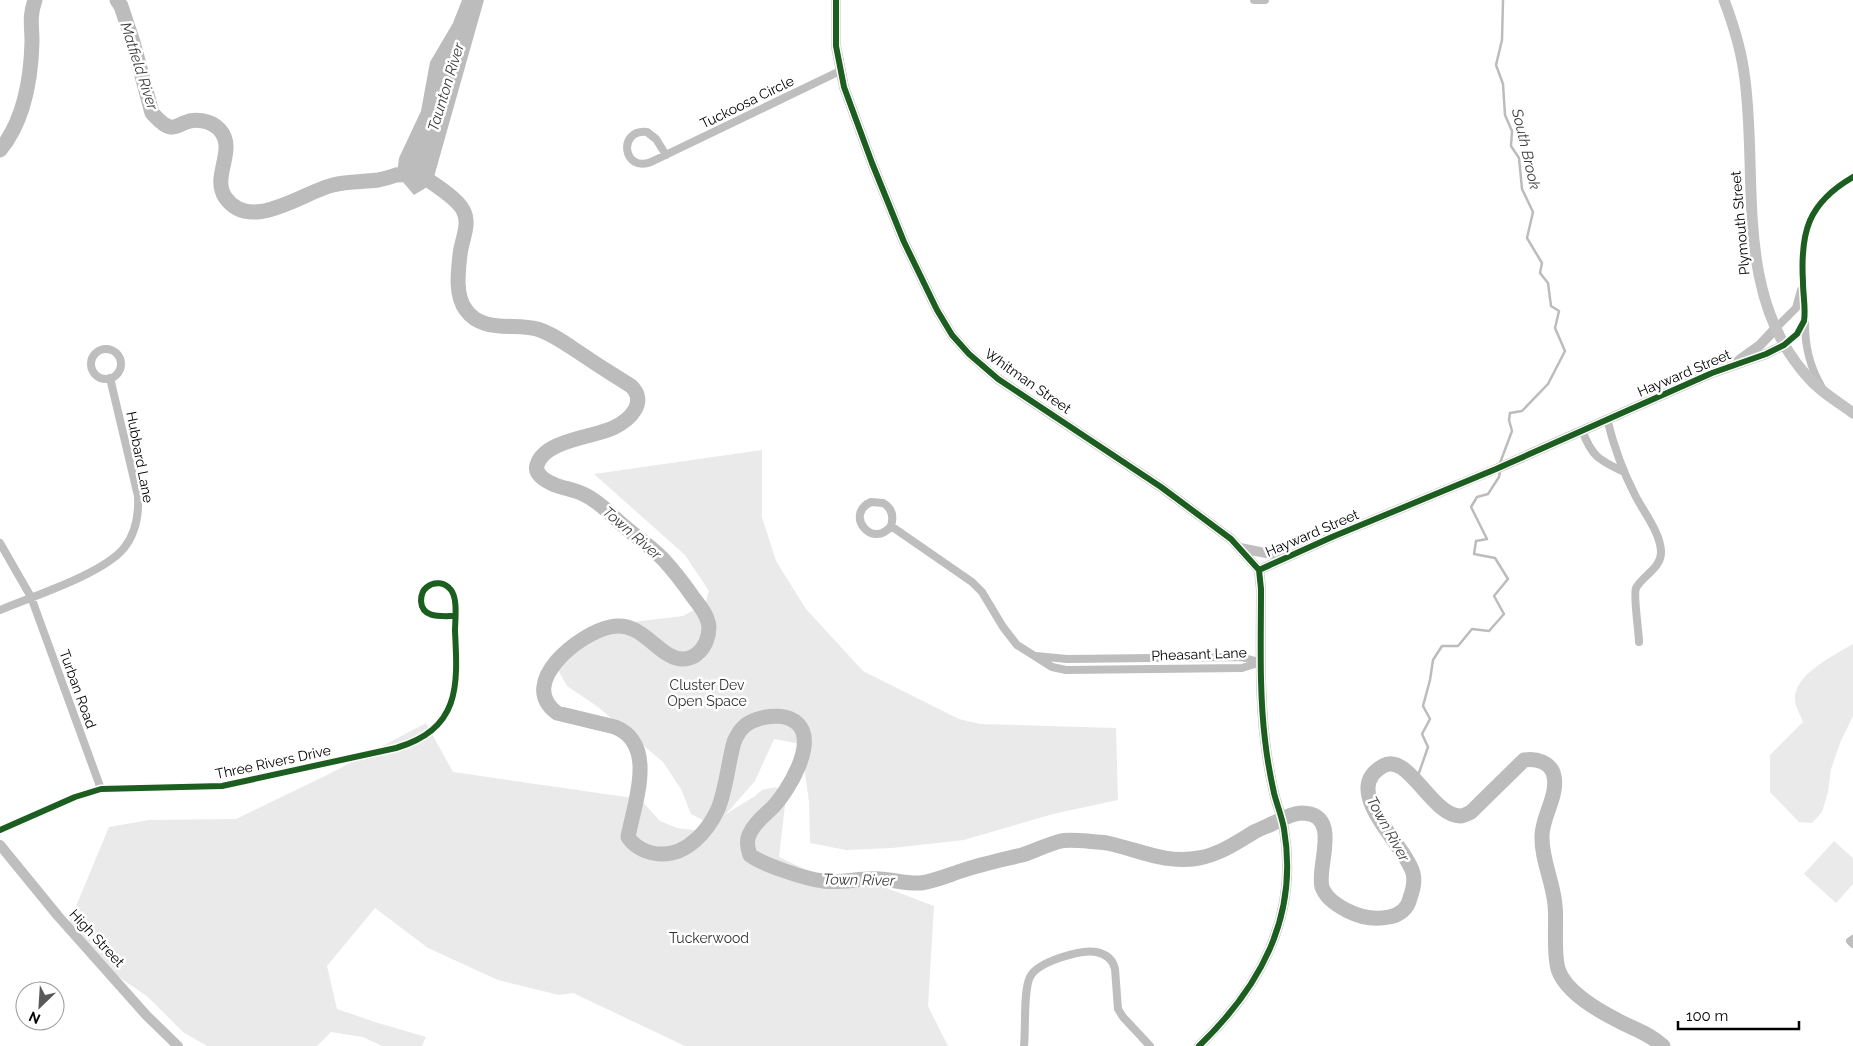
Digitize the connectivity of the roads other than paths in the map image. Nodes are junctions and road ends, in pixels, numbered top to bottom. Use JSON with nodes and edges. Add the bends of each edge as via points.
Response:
{"nodes":[{"id":1,"x":836,"y":0,"type":"edge"},
{"id":2,"x":1254,"y":0,"type":"edge"},
{"id":3,"x":1265,"y":0,"type":"edge"},
{"id":4,"x":1724,"y":0,"type":"edge"},
{"id":5,"x":840,"y":71,"type":"junction"},
{"id":6,"x":666,"y":155,"type":"junction"},
{"id":7,"x":1853,"y":177,"type":"edge"},
{"id":8,"x":1802,"y":283,"type":"junction"},
{"id":9,"x":1805,"y":307,"type":"junction"},
{"id":10,"x":1776,"y":328,"type":"junction"},
{"id":11,"x":1784,"y":345,"type":"junction"},
{"id":12,"x":1732,"y":365,"type":"junction"},
{"id":13,"x":110,"y":378,"type":"dead end"},
{"id":14,"x":1824,"y":392,"type":"junction"},
{"id":15,"x":1853,"y":413,"type":"edge"},
{"id":16,"x":1607,"y":420,"type":"junction"},
{"id":17,"x":1582,"y":430,"type":"junction"},
{"id":18,"x":1624,"y":472,"type":"junction"},
{"id":19,"x":890,"y":526,"type":"junction"},
{"id":20,"x":0,"y":543,"type":"edge"},
{"id":21,"x":1240,"y":548,"type":"junction"},
{"id":22,"x":1286,"y":557,"type":"junction"},
{"id":23,"x":1259,"y":570,"type":"junction"},
{"id":24,"x":31,"y":597,"type":"junction"},
{"id":25,"x":0,"y":610,"type":"edge"},
{"id":26,"x":455,"y":616,"type":"junction"},
{"id":27,"x":1639,"y":642,"type":"dead end"},
{"id":28,"x":1036,"y":656,"type":"junction"},
{"id":29,"x":1136,"y":658,"type":"junction"},
{"id":30,"x":1162,"y":658,"type":"junction"},
{"id":31,"x":1261,"y":662,"type":"junction"},
{"id":32,"x":1137,"y":669,"type":"junction"},
{"id":33,"x":1163,"y":669,"type":"junction"},
{"id":34,"x":101,"y":789,"type":"junction"},
{"id":35,"x":0,"y":830,"type":"edge"},
{"id":36,"x":0,"y":845,"type":"edge"},
{"id":37,"x":1853,"y":938,"type":"edge"},
{"id":38,"x":1853,"y":944,"type":"edge"},
{"id":39,"x":178,"y":1046,"type":"edge"},
{"id":40,"x":1024,"y":1046,"type":"edge"},
{"id":41,"x":1150,"y":1046,"type":"edge"},
{"id":42,"x":1199,"y":1046,"type":"edge"}],
"edges":[{"from":1,"to":5,"type":"street","name":"Whitman Street","via":[[835,33]]},
{"from":2,"to":3,"type":"street"},
{"from":4,"to":10,"type":"main road","name":"Plymouth Street","via":[[1745,80],[1757,268],[1765,302]]},
{"from":5,"to":6,"type":"street","name":"Tuckoosa Circle"},
{"from":5,"to":21,"type":"street","name":"Whitman Street","via":[[907,249],[944,323],[960,345],[998,379],[1161,487]]},
{"from":6,"to":6,"type":"street","name":"Tuckoosa Circle","via":[[640,164],[628,155],[627,145],[636,133],[647,132]]},
{"from":7,"to":8,"type":"street","via":[[1826,196],[1812,215],[1804,239]]},
{"from":8,"to":9,"type":"street"},
{"from":8,"to":10,"type":"street","via":[[1796,308]]},
{"from":9,"to":11,"type":"street","via":[[1802,328]]},
{"from":9,"to":14,"type":"street","via":[[1807,352]]},
{"from":10,"to":11,"type":"main road","name":"Plymouth Street"},
{"from":10,"to":12,"type":"street","name":"Hayward Street"},
{"from":11,"to":12,"type":"street","name":"Hayward Street"},
{"from":11,"to":14,"type":"main road","name":"Plymouth Street","via":[[1806,375]]},
{"from":12,"to":16,"type":"street","name":"Hayward Street"},
{"from":13,"to":24,"type":"street","name":"Hubbard Lane","via":[[138,496],[134,532],[125,547],[106,563]]},
{"from":14,"to":15,"type":"main road","name":"Plymouth Street"},
{"from":16,"to":17,"type":"street","name":"Hayward Street"},
{"from":16,"to":18,"type":"street"},
{"from":17,"to":18,"type":"street","via":[[1587,445],[1599,460]]},
{"from":17,"to":22,"type":"street","name":"Hayward Street"},
{"from":18,"to":27,"type":"street","via":[[1653,525],[1661,551],[1657,566],[1635,590]]},
{"from":19,"to":19,"type":"street","via":[[880,534],[866,531],[860,523],[862,509],[871,502],[883,503],[893,517]]},
{"from":19,"to":28,"type":"street","name":"Pheasant Lane","via":[[972,582],[982,592],[1013,641]]},
{"from":20,"to":24,"type":"street","name":"Turban Road"},
{"from":21,"to":22,"type":"street"},
{"from":21,"to":23,"type":"street","name":"Whitman Street"},
{"from":22,"to":23,"type":"street","name":"Hayward Street"},
{"from":23,"to":31,"type":"street","name":"Hayward Street"},
{"from":24,"to":25,"type":"street","name":"Hubbard Lane"},
{"from":24,"to":34,"type":"street","name":"Turban Road"},
{"from":26,"to":26,"type":"street","name":"Three Rivers Drive","via":[[454,598],[449,588],[436,583],[426,587],[421,598],[424,609],[434,616]]},
{"from":26,"to":34,"type":"street","name":"Three Rivers Drive","via":[[457,674],[452,700],[440,722],[414,742],[222,786]]},
{"from":28,"to":29,"type":"street","name":"Pheasant Lane"},
{"from":28,"to":32,"type":"street","name":"Pheasant Lane","via":[[1062,670]]},
{"from":29,"to":30,"type":"street","name":"Pheasant Lane"},
{"from":29,"to":32,"type":"street"},
{"from":30,"to":31,"type":"street","name":"Pheasant Lane","via":[[1241,657]]},
{"from":30,"to":33,"type":"street"},
{"from":31,"to":33,"type":"street","name":"Pheasant Lane","via":[[1242,668]]},
{"from":31,"to":42,"type":"street","name":"Hayward Street","via":[[1265,740],[1286,848],[1282,912],[1263,963],[1247,992]]},
{"from":32,"to":33,"type":"street","name":"Pheasant Lane"},
{"from":34,"to":35,"type":"street","name":"Three Rivers Drive"},
{"from":36,"to":39,"type":"street","name":"High Street","via":[[58,916]]},
{"from":37,"to":38,"type":"street","via":[[1850,941]]},
{"from":40,"to":41,"type":"street","via":[[1030,975],[1054,960],[1089,951],[1103,954],[1113,962],[1118,1009]]}]}
